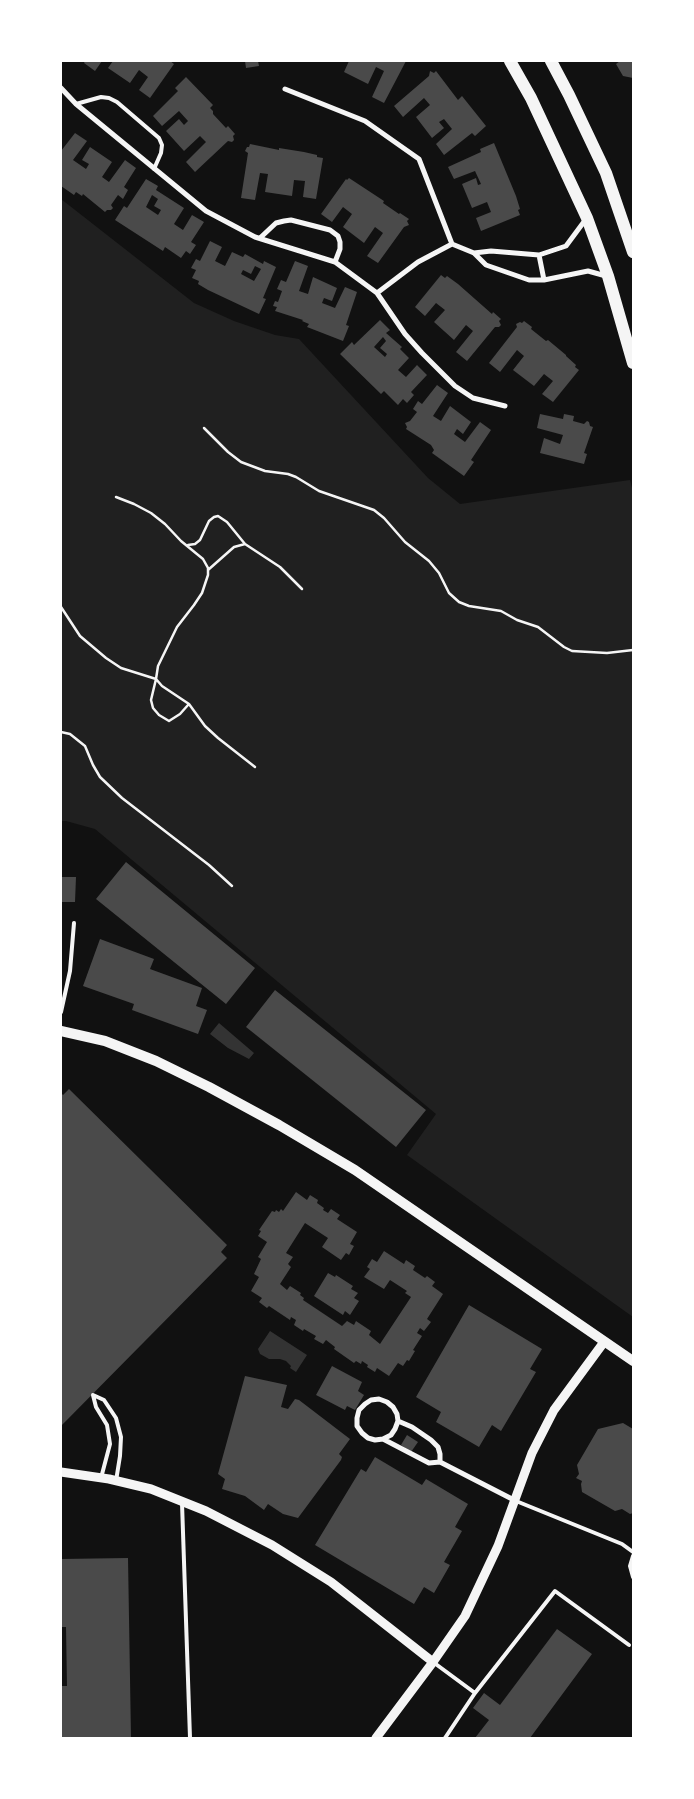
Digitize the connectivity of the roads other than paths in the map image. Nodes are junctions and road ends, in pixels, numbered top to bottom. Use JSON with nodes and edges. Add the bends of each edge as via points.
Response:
{"nodes":[{"id":1,"x":510,"y":61,"type":"edge"},
{"id":2,"x":551,"y":61,"type":"edge"},
{"id":3,"x":61,"y":88,"type":"edge"},
{"id":4,"x":285,"y":89,"type":"dead end"},
{"id":5,"x":76,"y":104,"type":"junction"},
{"id":6,"x":154,"y":169,"type":"junction"},
{"id":7,"x":587,"y":218,"type":"junction"},
{"id":8,"x":260,"y":238,"type":"junction"},
{"id":9,"x":452,"y":244,"type":"junction"},
{"id":10,"x":633,"y":252,"type":"edge"},
{"id":11,"x":474,"y":253,"type":"junction"},
{"id":12,"x":539,"y":255,"type":"junction"},
{"id":13,"x":336,"y":262,"type":"junction"},
{"id":14,"x":608,"y":276,"type":"junction"},
{"id":15,"x":544,"y":280,"type":"junction"},
{"id":16,"x":377,"y":292,"type":"junction"},
{"id":17,"x":633,"y":363,"type":"edge"},
{"id":18,"x":505,"y":406,"type":"dead end"},
{"id":19,"x":74,"y":923,"type":"dead end"},
{"id":20,"x":61,"y":1012,"type":"edge"},
{"id":21,"x":61,"y":1030,"type":"edge"},
{"id":22,"x":604,"y":1342,"type":"junction"},
{"id":23,"x":633,"y":1361,"type":"edge"},
{"id":24,"x":398,"y":1421,"type":"junction"},
{"id":25,"x":383,"y":1439,"type":"junction"},
{"id":26,"x":440,"y":1462,"type":"junction"},
{"id":27,"x":61,"y":1472,"type":"edge"},
{"id":28,"x":101,"y":1478,"type":"junction"},
{"id":29,"x":116,"y":1481,"type":"junction"},
{"id":30,"x":514,"y":1500,"type":"junction"},
{"id":31,"x":182,"y":1502,"type":"junction"},
{"id":32,"x":633,"y":1552,"type":"edge"},
{"id":33,"x":633,"y":1556,"type":"edge"},
{"id":34,"x":633,"y":1577,"type":"edge"},
{"id":35,"x":629,"y":1645,"type":"dead end"},
{"id":36,"x":433,"y":1662,"type":"junction"},
{"id":37,"x":475,"y":1693,"type":"junction"},
{"id":38,"x":190,"y":1738,"type":"edge"},
{"id":39,"x":376,"y":1738,"type":"edge"},
{"id":40,"x":445,"y":1738,"type":"edge"}],
"edges":[{"from":1,"to":7,"type":"main road","via":[[531,98]]},
{"from":2,"to":10,"type":"main road","via":[[606,174]]},
{"from":3,"to":5,"type":"street"},
{"from":4,"to":9,"type":"street","via":[[365,121],[419,159]]},
{"from":5,"to":6,"type":"street"},
{"from":5,"to":6,"type":"lane","via":[[109,98],[144,124],[162,145]]},
{"from":6,"to":8,"type":"street","via":[[206,211]]},
{"from":7,"to":12,"type":"street","via":[[566,246]]},
{"from":7,"to":14,"type":"main road"},
{"from":8,"to":13,"type":"street"},
{"from":8,"to":13,"type":"street","via":[[276,223],[291,220],[330,230],[340,242]]},
{"from":9,"to":11,"type":"street"},
{"from":9,"to":16,"type":"street","via":[[418,262]]},
{"from":11,"to":12,"type":"street","via":[[491,251]]},
{"from":11,"to":15,"type":"street","via":[[486,265],[529,280]]},
{"from":12,"to":15,"type":"street"},
{"from":13,"to":16,"type":"street"},
{"from":14,"to":15,"type":"street","via":[[588,271]]},
{"from":14,"to":17,"type":"main road"},
{"from":16,"to":18,"type":"street","via":[[405,334],[455,386],[474,398]]},
{"from":19,"to":20,"type":"lane","via":[[70,971]]},
{"from":21,"to":22,"type":"main road","via":[[156,1061],[279,1125],[355,1170]]},
{"from":22,"to":23,"type":"main road"},
{"from":22,"to":30,"type":"street","via":[[554,1410],[532,1453]]},
{"from":24,"to":25,"type":"street","via":[[391,1435]]},
{"from":24,"to":25,"type":"street","via":[[393,1407],[387,1402],[379,1399],[364,1404],[359,1410],[358,1426],[368,1438]]},
{"from":24,"to":26,"type":"street","via":[[412,1426],[438,1447]]},
{"from":25,"to":26,"type":"street","via":[[424,1461]]},
{"from":26,"to":30,"type":"street"},
{"from":27,"to":28,"type":"street"},
{"from":28,"to":29,"type":"street"},
{"from":28,"to":29,"type":"lane","via":[[110,1444],[107,1425],[93,1395],[104,1400],[116,1418],[121,1437]]},
{"from":29,"to":31,"type":"street","via":[[151,1489]]},
{"from":30,"to":32,"type":"lane","via":[[622,1544]]},
{"from":30,"to":36,"type":"street","via":[[498,1546],[465,1616]]},
{"from":31,"to":36,"type":"street","via":[[272,1545],[332,1582]]},
{"from":31,"to":38,"type":"lane"},
{"from":33,"to":34,"type":"lane","via":[[630,1566]]},
{"from":35,"to":37,"type":"lane","via":[[555,1591]]},
{"from":36,"to":37,"type":"lane"},
{"from":36,"to":39,"type":"street"},
{"from":37,"to":40,"type":"lane"}]}
